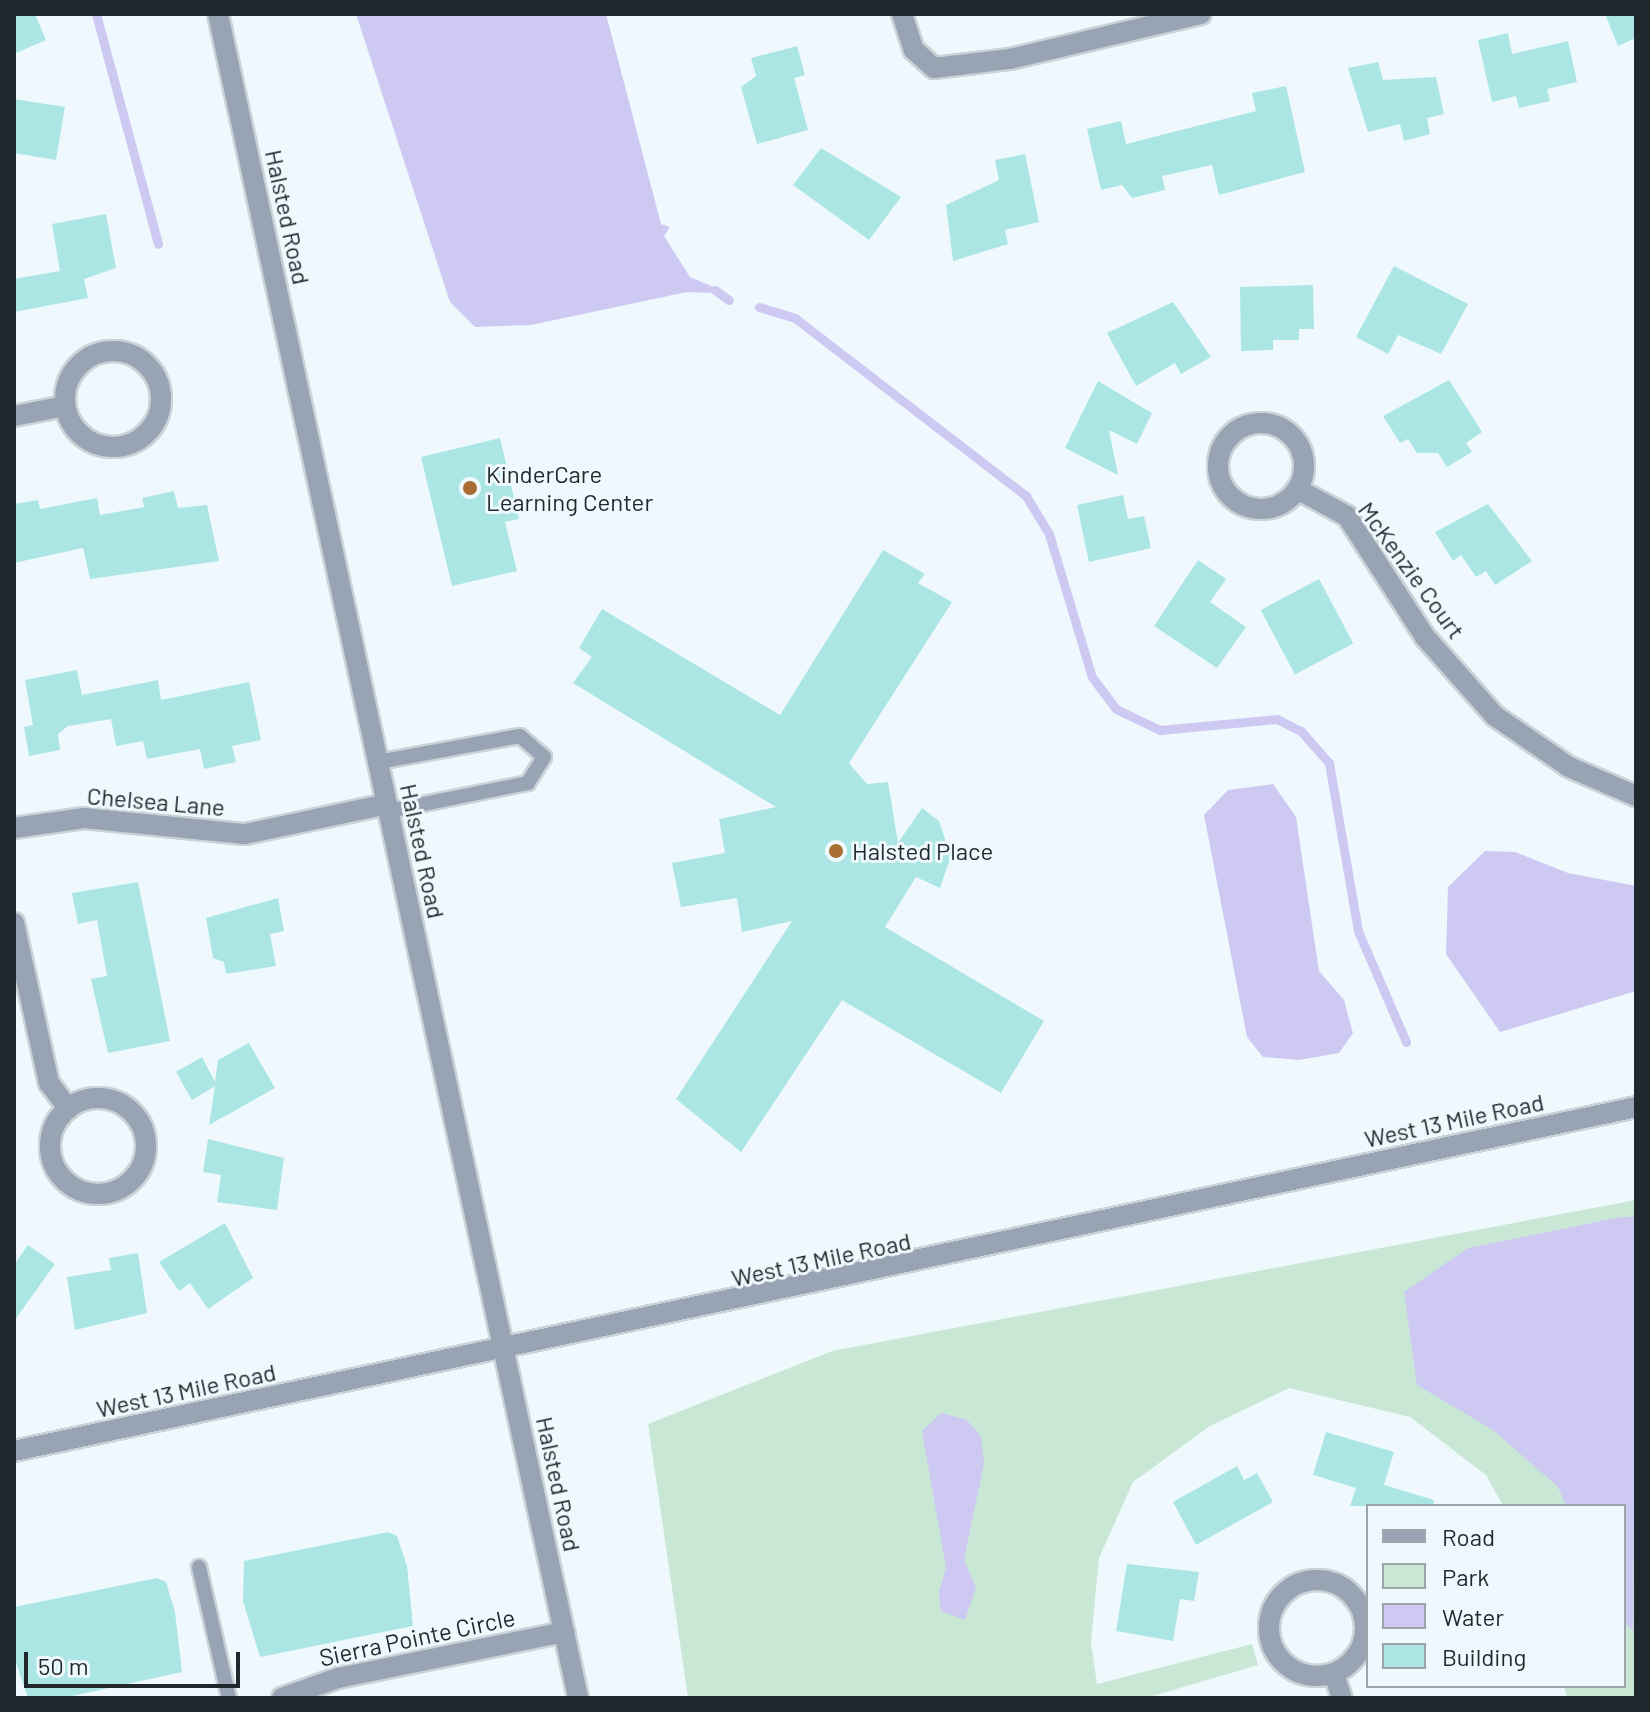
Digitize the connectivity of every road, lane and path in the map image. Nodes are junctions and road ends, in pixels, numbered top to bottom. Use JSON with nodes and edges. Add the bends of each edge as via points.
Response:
{"nodes":[{"id":1,"x":218,"y":14,"type":"edge"},
{"id":2,"x":902,"y":14,"type":"edge"},
{"id":3,"x":1201,"y":14,"type":"edge"},
{"id":4,"x":65,"y":406,"type":"junction"},
{"id":5,"x":14,"y":416,"type":"edge"},
{"id":6,"x":1297,"y":489,"type":"junction"},
{"id":7,"x":378,"y":762,"type":"junction"},
{"id":8,"x":1636,"y":796,"type":"edge"},
{"id":9,"x":387,"y":808,"type":"junction"},
{"id":10,"x":14,"y":828,"type":"edge"},
{"id":11,"x":14,"y":923,"type":"edge"},
{"id":12,"x":1636,"y":1107,"type":"edge"},
{"id":13,"x":68,"y":1108,"type":"junction"},
{"id":14,"x":504,"y":1352,"type":"junction"},
{"id":15,"x":14,"y":1451,"type":"edge"},
{"id":16,"x":199,"y":1567,"type":"dead end"},
{"id":17,"x":564,"y":1632,"type":"junction"},
{"id":18,"x":1334,"y":1674,"type":"junction"},
{"id":19,"x":229,"y":1698,"type":"edge"},
{"id":20,"x":282,"y":1698,"type":"edge"},
{"id":21,"x":578,"y":1698,"type":"edge"},
{"id":22,"x":1342,"y":1698,"type":"edge"}],
"edges":[{"from":1,"to":7,"type":"street","name":"Halsted Road"},
{"from":2,"to":3,"type":"street","via":[[914,50],[934,68],[980,63]]},
{"from":4,"to":4,"type":"street","via":[[79,434],[108,447],[138,440],[162,402],[153,371],[111,350],[71,375]]},
{"from":4,"to":5,"type":"street"},
{"from":6,"to":6,"type":"street","via":[[1273,507],[1244,505],[1222,485],[1224,442],[1248,425],[1278,426],[1302,454]]},
{"from":6,"to":8,"type":"street","name":"McKenzie Court","via":[[1347,516],[1425,637],[1495,716],[1569,767]]},
{"from":7,"to":9,"type":"street","name":"Halsted Road"},
{"from":7,"to":9,"type":"lane","via":[[520,736],[544,757],[528,783]]},
{"from":9,"to":10,"type":"street","name":"Chelsea Lane","via":[[245,834],[84,818]]},
{"from":9,"to":14,"type":"street","name":"Halsted Road"},
{"from":11,"to":13,"type":"street","via":[[49,1083]]},
{"from":12,"to":14,"type":"street","name":"West 13 Mile Road"},
{"from":13,"to":13,"type":"street","via":[[50,1134],[62,1179],[106,1193],[133,1178],[146,1150],[127,1107],[97,1097]]},
{"from":14,"to":15,"type":"street","name":"West 13 Mile Road"},
{"from":14,"to":17,"type":"street","name":"Halsted Road"},
{"from":16,"to":19,"type":"lane"},
{"from":17,"to":20,"type":"street","name":"Sierra Pointe Circle","via":[[338,1678]]},
{"from":17,"to":21,"type":"street","name":"Halsted Road"},
{"from":18,"to":18,"type":"street","via":[[1365,1639],[1361,1607],[1338,1585],[1306,1581],[1272,1611],[1271,1642],[1303,1675]]},
{"from":18,"to":22,"type":"street"}]}
